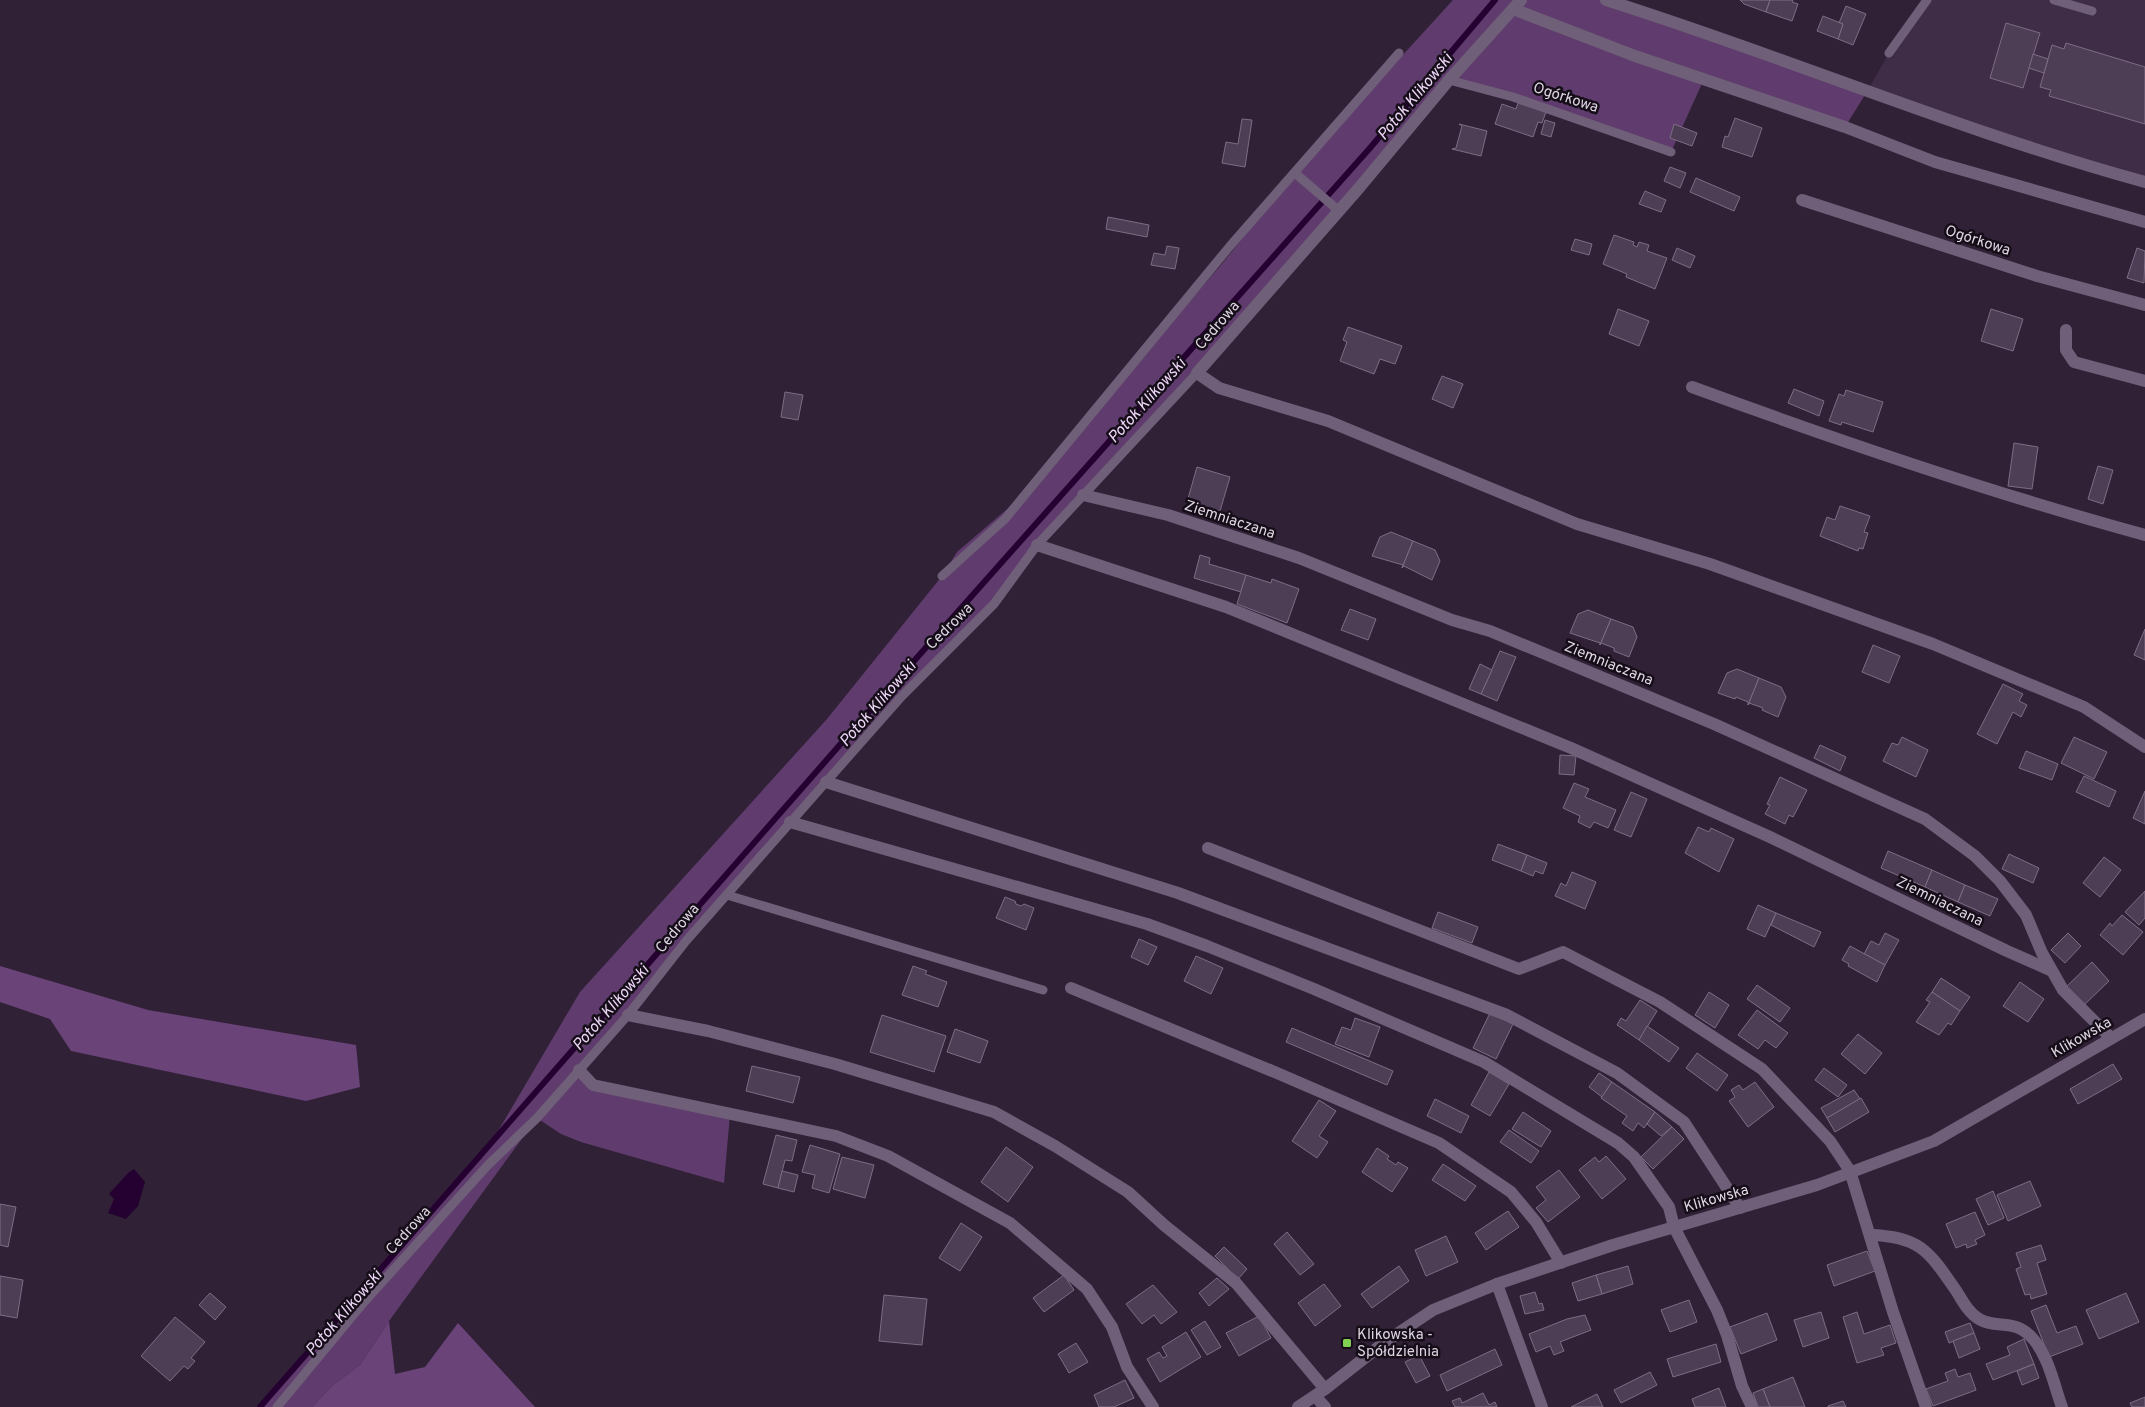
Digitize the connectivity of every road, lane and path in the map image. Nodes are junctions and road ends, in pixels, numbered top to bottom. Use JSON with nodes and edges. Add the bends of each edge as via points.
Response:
{"nodes":[{"id":1,"x":1606,"y":0,"type":"edge"},
{"id":2,"x":1927,"y":0,"type":"edge"},
{"id":3,"x":2054,"y":0,"type":"edge"},
{"id":4,"x":1517,"y":5,"type":"edge"},
{"id":5,"x":2092,"y":11,"type":"dead end"},
{"id":6,"x":1399,"y":53,"type":"dead end"},
{"id":7,"x":1889,"y":53,"type":"dead end"},
{"id":8,"x":1448,"y":80,"type":"junction"},
{"id":9,"x":1671,"y":152,"type":"dead end"},
{"id":10,"x":1295,"y":173,"type":"junction"},
{"id":11,"x":2145,"y":182,"type":"edge"},
{"id":12,"x":1802,"y":200,"type":"dead end"},
{"id":13,"x":1339,"y":211,"type":"junction"},
{"id":14,"x":2145,"y":222,"type":"edge"},
{"id":15,"x":2145,"y":305,"type":"edge"},
{"id":16,"x":2066,"y":330,"type":"dead end"},
{"id":17,"x":1196,"y":373,"type":"junction"},
{"id":18,"x":2145,"y":382,"type":"edge"},
{"id":19,"x":1692,"y":387,"type":"dead end"},
{"id":20,"x":1083,"y":495,"type":"junction"},
{"id":21,"x":2145,"y":535,"type":"edge"},
{"id":22,"x":1038,"y":545,"type":"junction"},
{"id":23,"x":942,"y":576,"type":"dead end"},
{"id":24,"x":2145,"y":747,"type":"edge"},
{"id":25,"x":826,"y":782,"type":"junction"},
{"id":26,"x":790,"y":822,"type":"junction"},
{"id":27,"x":1208,"y":848,"type":"dead end"},
{"id":28,"x":726,"y":895,"type":"junction"},
{"id":29,"x":2050,"y":970,"type":"junction"},
{"id":30,"x":1071,"y":988,"type":"dead end"},
{"id":31,"x":1043,"y":990,"type":"dead end"},
{"id":32,"x":628,"y":1015,"type":"junction"},
{"id":33,"x":2145,"y":1019,"type":"edge"},
{"id":34,"x":2111,"y":1038,"type":"junction"},
{"id":35,"x":579,"y":1070,"type":"junction"},
{"id":36,"x":1850,"y":1171,"type":"junction"},
{"id":37,"x":1740,"y":1208,"type":"junction"},
{"id":38,"x":1674,"y":1227,"type":"junction"},
{"id":39,"x":1870,"y":1235,"type":"junction"},
{"id":40,"x":1561,"y":1263,"type":"junction"},
{"id":41,"x":1497,"y":1284,"type":"junction"},
{"id":42,"x":1320,"y":1393,"type":"junction"},
{"id":43,"x":278,"y":1407,"type":"edge"},
{"id":44,"x":1153,"y":1407,"type":"edge"},
{"id":45,"x":1298,"y":1407,"type":"edge"},
{"id":46,"x":1324,"y":1407,"type":"edge"},
{"id":47,"x":1542,"y":1407,"type":"edge"},
{"id":48,"x":1752,"y":1407,"type":"edge"},
{"id":49,"x":1926,"y":1407,"type":"edge"},
{"id":50,"x":2062,"y":1407,"type":"edge"}],
"edges":[{"from":1,"to":11,"type":"street","via":[[2003,139]]},
{"from":2,"to":7,"type":"lane"},
{"from":3,"to":5,"type":"lane"},
{"from":4,"to":8,"type":"street","name":"Cedrowa"},
{"from":4,"to":14,"type":"street","via":[[1635,56],[1845,127],[1935,162]]},
{"from":6,"to":10,"type":"lane"},
{"from":8,"to":9,"type":"lane","name":"Ogórkowa","via":[[1540,105]]},
{"from":8,"to":13,"type":"street","name":"Cedrowa"},
{"from":10,"to":13,"type":"lane"},
{"from":10,"to":23,"type":"lane","via":[[1230,246],[1005,520]]},
{"from":12,"to":15,"type":"street","name":"Ogórkowa","via":[[2037,276]]},
{"from":13,"to":17,"type":"street","name":"Cedrowa"},
{"from":16,"to":18,"type":"street","via":[[2066,350],[2074,362]]},
{"from":17,"to":20,"type":"lane","name":"Cedrowa"},
{"from":17,"to":24,"type":"street","via":[[1219,388],[1328,421],[1576,524],[1710,564],[1933,644],[2084,707]]},
{"from":19,"to":21,"type":"street","via":[[1880,455],[2044,508]]},
{"from":20,"to":22,"type":"lane","name":"Cedrowa"},
{"from":20,"to":29,"type":"street","name":"Ziemniaczana","via":[[1168,515],[1299,558],[1452,620],[1490,631],[1723,728],[1925,819],[1975,856],[2000,881],[2026,915]]},
{"from":22,"to":25,"type":"lane","name":"Cedrowa","via":[[994,604],[902,696]]},
{"from":22,"to":29,"type":"street","name":"Ziemniaczana","via":[[1226,607],[1571,748],[1770,837]]},
{"from":25,"to":26,"type":"lane","name":"Cedrowa"},
{"from":25,"to":37,"type":"street","via":[[1178,893],[1507,1015],[1617,1073],[1684,1122]]},
{"from":26,"to":28,"type":"lane","name":"Cedrowa"},
{"from":26,"to":38,"type":"street","via":[[1147,924],[1314,989],[1484,1062],[1618,1143],[1634,1157],[1670,1207]]},
{"from":27,"to":36,"type":"street","via":[[1519,969],[1563,952],[1660,1002],[1762,1069],[1830,1141]]},
{"from":28,"to":31,"type":"lane"},
{"from":28,"to":32,"type":"lane","name":"Cedrowa"},
{"from":29,"to":34,"type":"street","name":"Ziemniaczana","via":[[2063,990]]},
{"from":30,"to":40,"type":"street","via":[[1439,1143],[1511,1192],[1536,1222]]},
{"from":32,"to":35,"type":"lane","name":"Cedrowa"},
{"from":32,"to":42,"type":"street","via":[[708,1031],[835,1064],[1003,1117],[1128,1192],[1236,1283]]},
{"from":33,"to":34,"type":"street","name":"Klikowska"},
{"from":34,"to":36,"type":"street","name":"Klikowska","via":[[1934,1141]]},
{"from":35,"to":43,"type":"lane","name":"Cedrowa","via":[[537,1118],[488,1165],[366,1301]]},
{"from":35,"to":44,"type":"street","via":[[593,1085],[845,1140],[888,1156],[1010,1223],[1087,1289],[1112,1327],[1127,1368]]},
{"from":36,"to":37,"type":"street","name":"Klikowska","via":[[1817,1185]]},
{"from":36,"to":39,"type":"street"},
{"from":37,"to":38,"type":"street","name":"Klikowska"},
{"from":38,"to":40,"type":"street","name":"Klikowska"},
{"from":38,"to":48,"type":"street","via":[[1717,1310]]},
{"from":39,"to":49,"type":"street"},
{"from":39,"to":50,"type":"street","via":[[1905,1238],[1920,1246],[1940,1268],[1968,1309],[1980,1319],[2010,1324],[2027,1332],[2042,1352]]},
{"from":40,"to":41,"type":"street","name":"Klikowska"},
{"from":41,"to":42,"type":"street","name":"Klikowska","via":[[1433,1310],[1385,1342]]},
{"from":41,"to":47,"type":"street"},
{"from":42,"to":45,"type":"street","name":"Klikowska"},
{"from":42,"to":46,"type":"street"}]}
